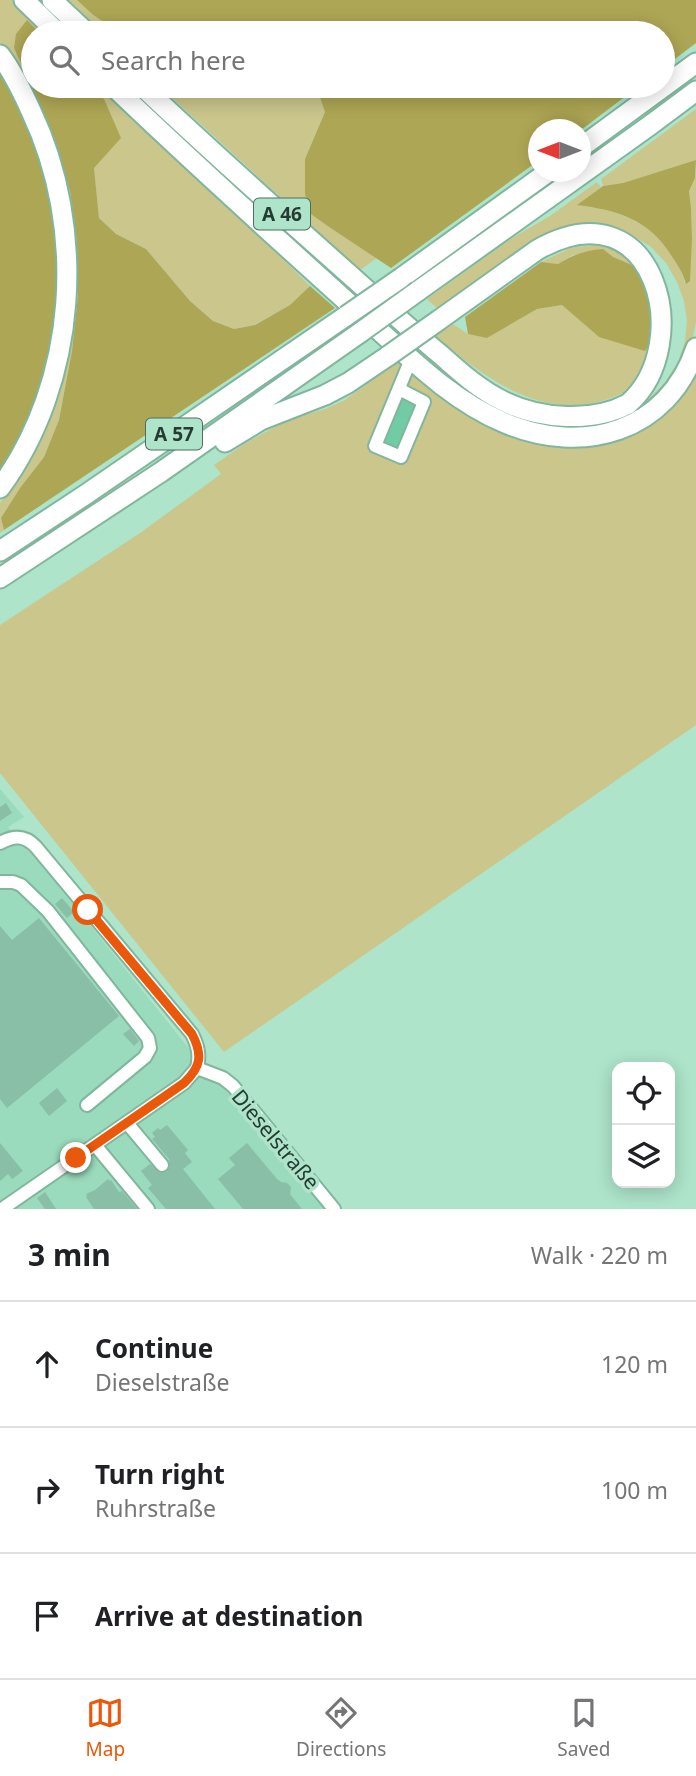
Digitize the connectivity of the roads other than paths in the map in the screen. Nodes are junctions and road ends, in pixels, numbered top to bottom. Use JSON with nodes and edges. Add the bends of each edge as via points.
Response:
{"nodes":[{"id":1,"x":24,"y":0,"type":"edge"},
{"id":2,"x":52,"y":0,"type":"edge"},
{"id":3,"x":46,"y":21,"type":"edge"},
{"id":4,"x":74,"y":21,"type":"edge"},
{"id":5,"x":0,"y":55,"type":"edge"},
{"id":6,"x":696,"y":63,"type":"edge"},
{"id":7,"x":675,"y":78,"type":"edge"},
{"id":8,"x":21,"y":90,"type":"edge"},
{"id":9,"x":696,"y":91,"type":"edge"},
{"id":10,"x":25,"y":98,"type":"edge"},
{"id":11,"x":126,"y":98,"type":"edge"},
{"id":12,"x":155,"y":98,"type":"edge"},
{"id":13,"x":648,"y":98,"type":"edge"},
{"id":14,"x":591,"y":140,"type":"edge"},
{"id":15,"x":534,"y":182,"type":"edge"},
{"id":16,"x":418,"y":335,"type":"edge"},
{"id":17,"x":418,"y":335,"type":"edge"},
{"id":18,"x":418,"y":335,"type":"edge"},
{"id":19,"x":418,"y":335,"type":"edge"},
{"id":20,"x":696,"y":348,"type":"edge"},
{"id":21,"x":411,"y":359,"type":"junction"},
{"id":22,"x":399,"y":389,"type":"junction"},
{"id":23,"x":161,"y":472,"type":"junction"},
{"id":24,"x":0,"y":488,"type":"edge"},
{"id":25,"x":0,"y":551,"type":"edge"},
{"id":26,"x":0,"y":578,"type":"edge"},
{"id":27,"x":1,"y":843,"type":"edge"},
{"id":28,"x":0,"y":882,"type":"edge"},
{"id":29,"x":197,"y":1068,"type":"junction"},
{"id":30,"x":87,"y":1105,"type":"dead end"},
{"id":31,"x":127,"y":1123,"type":"junction"},
{"id":32,"x":95,"y":1145,"type":"junction"},
{"id":33,"x":162,"y":1165,"type":"dead end"},
{"id":34,"x":2,"y":1209,"type":"edge"},
{"id":35,"x":148,"y":1209,"type":"edge"},
{"id":36,"x":334,"y":1209,"type":"edge"}],
"edges":[{"from":1,"to":3,"type":"highway"},
{"from":2,"to":4,"type":"highway"},
{"from":5,"to":8,"type":"highway"},
{"from":6,"to":7,"type":"highway"},
{"from":9,"to":23,"type":"highway","number":"A 57","bridge":true},
{"from":10,"to":24,"type":"highway","via":[[55,172],[64,216],[67,303],[47,396],[30,438]]},
{"from":11,"to":21,"type":"highway"},
{"from":12,"to":19,"type":"highway","number":"A 46","bridge":true},
{"from":13,"to":14,"type":"highway"},
{"from":15,"to":25,"type":"highway","number":"A 57","bridge":true},
{"from":16,"to":23,"type":"highway","number":"A 46","bridge":true,"via":[[337,389],[261,420],[209,452]]},
{"from":17,"to":18,"type":"highway","number":"A 46","bridge":true,"via":[[537,250],[578,234],[606,234],[632,243],[665,274],[676,302],[676,344],[653,385],[626,405],[583,416],[538,413],[499,399]]},
{"from":20,"to":21,"type":"highway","via":[[683,378],[650,414],[620,430],[579,436],[540,434],[507,424],[458,397]]},
{"from":21,"to":22,"type":"street"},
{"from":22,"to":22,"type":"street","via":[[375,446],[401,457],[424,402]]},
{"from":23,"to":26,"type":"highway","number":"A 57"},
{"from":27,"to":29,"type":"street","via":[[18,837],[36,848],[192,1034],[199,1051]]},
{"from":28,"to":30,"type":"street","via":[[20,885],[48,911],[148,1038],[150,1048],[145,1057]]},
{"from":29,"to":31,"type":"street","via":[[184,1083]]},
{"from":29,"to":36,"type":"street","name":"Dieselstraße","via":[[233,1086]]},
{"from":31,"to":32,"type":"street"},
{"from":31,"to":33,"type":"street"},
{"from":32,"to":34,"type":"street"},
{"from":32,"to":35,"type":"street"}]}
